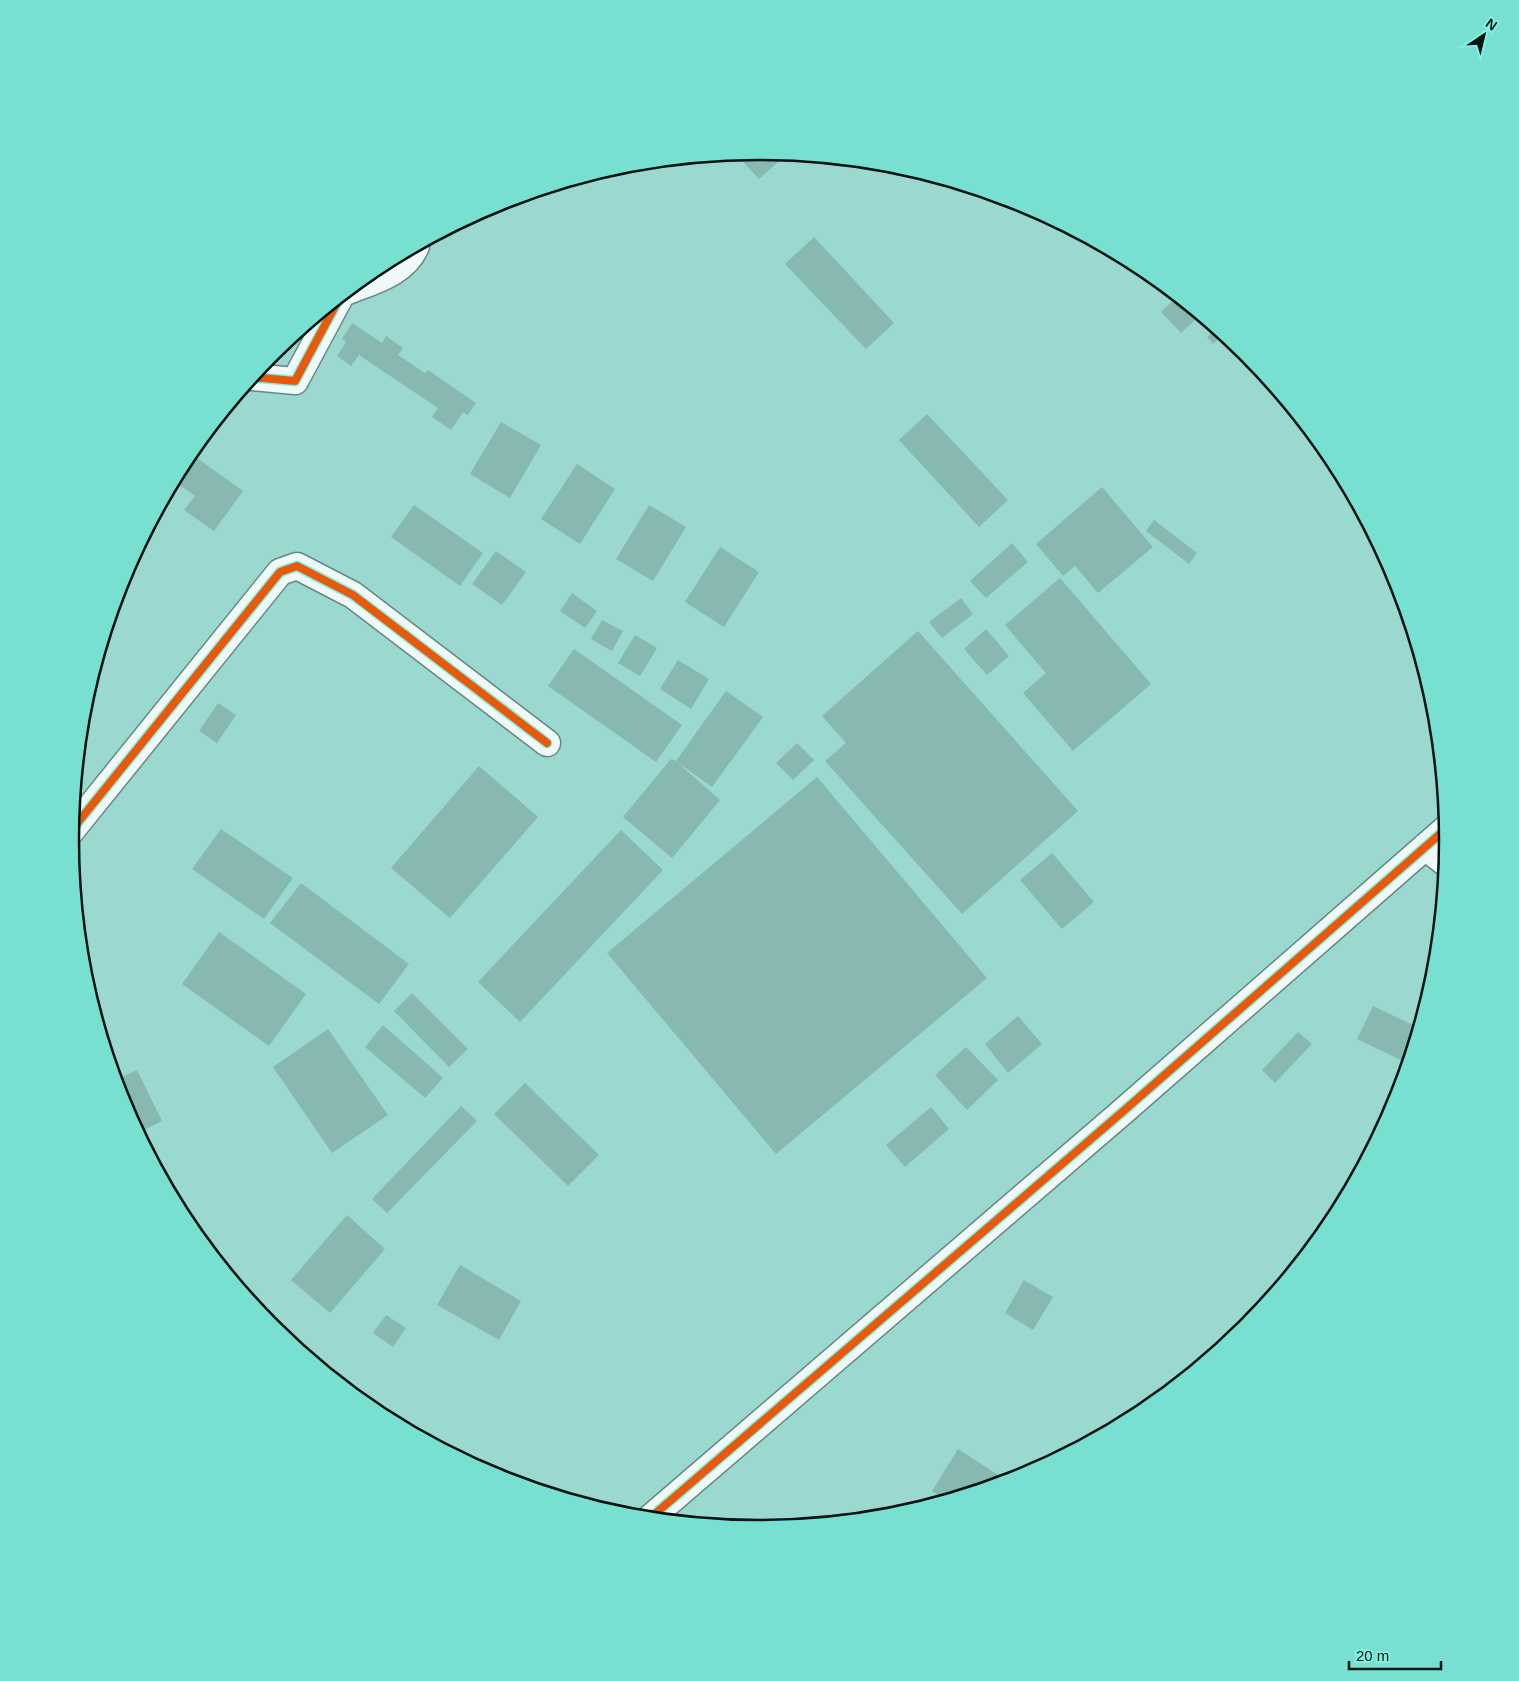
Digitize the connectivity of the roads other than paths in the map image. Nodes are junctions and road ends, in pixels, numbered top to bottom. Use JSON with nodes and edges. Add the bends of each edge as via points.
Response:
{"nodes":[{"id":1,"x":413,"y":255,"type":"edge"},
{"id":2,"x":370,"y":282,"type":"edge"},
{"id":3,"x":333,"y":310,"type":"edge"},
{"id":4,"x":261,"y":378,"type":"edge"},
{"id":5,"x":547,"y":743,"type":"dead end"},
{"id":6,"x":79,"y":821,"type":"edge"},
{"id":7,"x":1440,"y":834,"type":"edge"},
{"id":8,"x":1424,"y":847,"type":"junction"},
{"id":9,"x":1440,"y":859,"type":"edge"},
{"id":10,"x":656,"y":1513,"type":"edge"}],
"edges":[{"from":1,"to":2,"type":"street","via":[[389,274]]},
{"from":3,"to":4,"type":"street","via":[[295,381]]},
{"from":5,"to":6,"type":"street","via":[[353,595],[297,566],[280,572]]},
{"from":7,"to":8,"type":"street"},
{"from":8,"to":9,"type":"street"},
{"from":8,"to":10,"type":"street","via":[[1120,1114]]}]}
